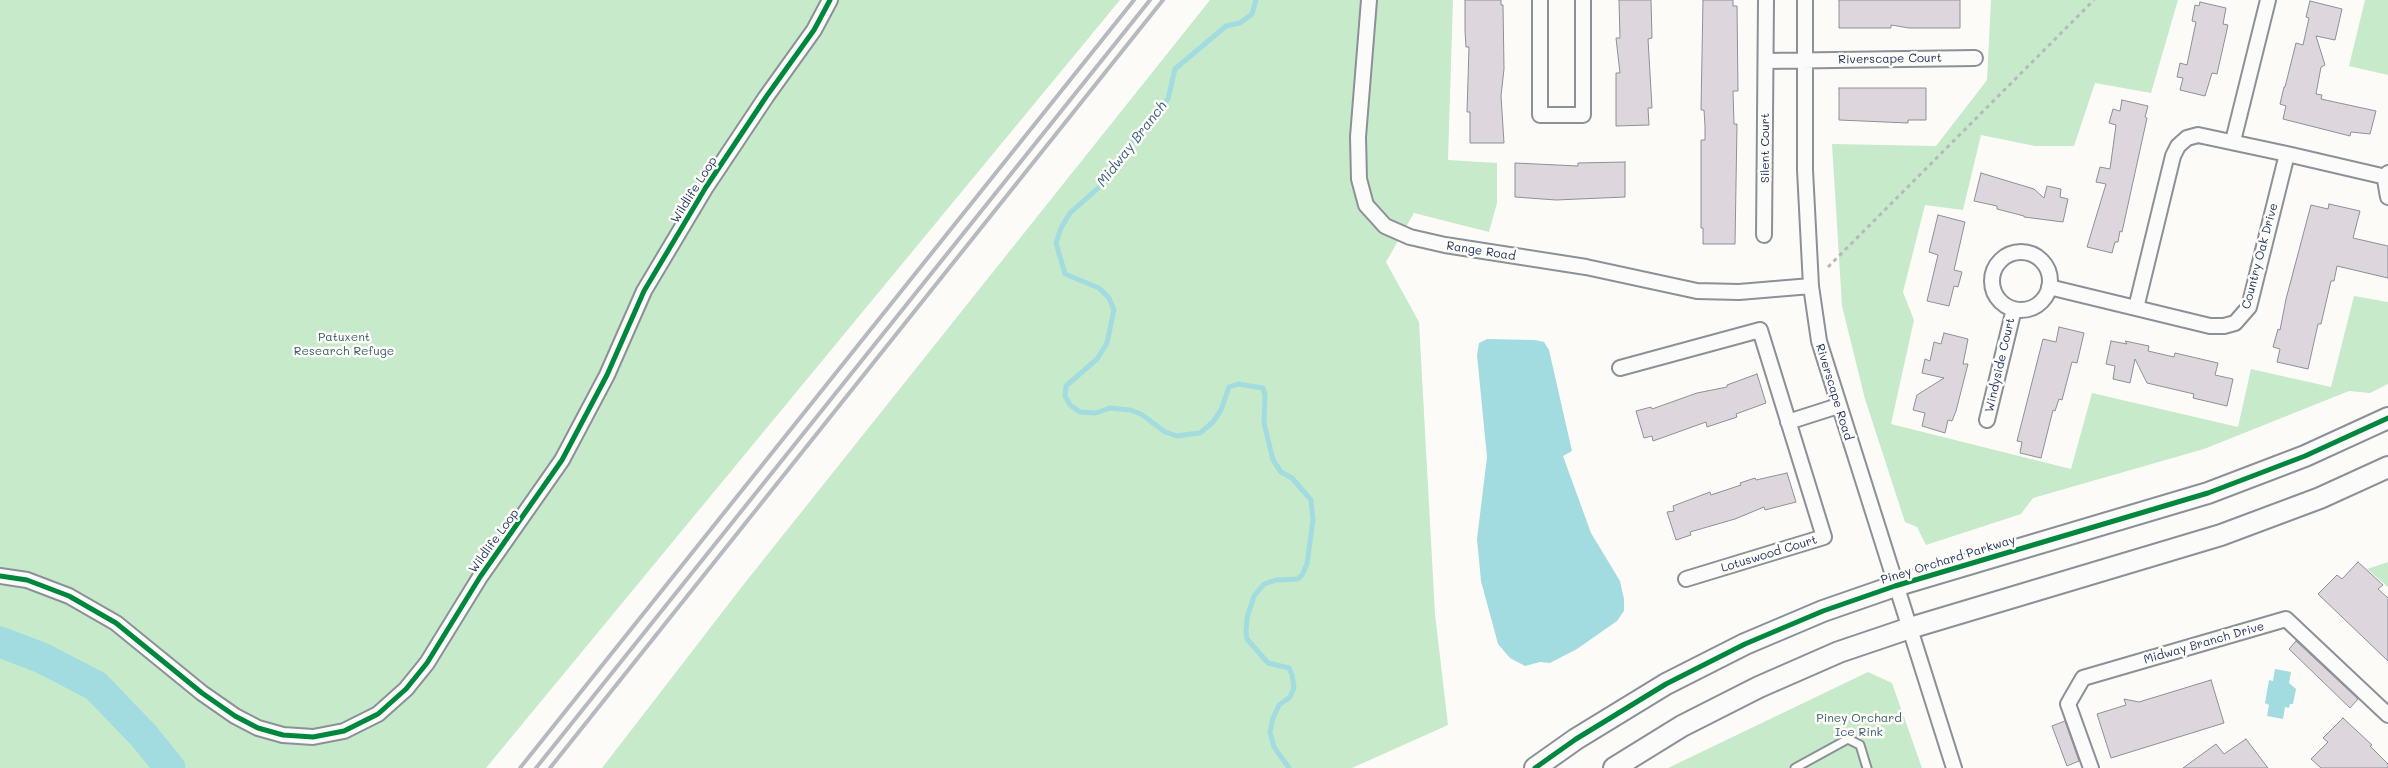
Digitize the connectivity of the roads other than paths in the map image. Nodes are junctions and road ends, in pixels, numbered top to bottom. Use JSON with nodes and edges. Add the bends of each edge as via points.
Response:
{"nodes":[{"id":1,"x":830,"y":0,"type":"edge"},
{"id":2,"x":1369,"y":0,"type":"edge"},
{"id":3,"x":1540,"y":0,"type":"edge"},
{"id":4,"x":1583,"y":0,"type":"edge"},
{"id":5,"x":1766,"y":0,"type":"edge"},
{"id":6,"x":1805,"y":0,"type":"edge"},
{"id":7,"x":2268,"y":0,"type":"edge"},
{"id":8,"x":1974,"y":58,"type":"dead end"},
{"id":9,"x":1766,"y":61,"type":"junction"},
{"id":10,"x":1805,"y":61,"type":"junction"},
{"id":11,"x":2233,"y":141,"type":"junction"},
{"id":12,"x":2287,"y":154,"type":"junction"},
{"id":13,"x":2387,"y":175,"type":"edge"},
{"id":14,"x":2388,"y":197,"type":"edge"},
{"id":15,"x":1764,"y":235,"type":"dead end"},
{"id":16,"x":1811,"y":286,"type":"junction"},
{"id":17,"x":2049,"y":287,"type":"junction"},
{"id":18,"x":2136,"y":308,"type":"junction"},
{"id":19,"x":2014,"y":309,"type":"junction"},
{"id":20,"x":1620,"y":368,"type":"dead end"},
{"id":21,"x":1838,"y":406,"type":"junction"},
{"id":22,"x":2388,"y":418,"type":"edge"},
{"id":23,"x":1987,"y":420,"type":"dead end"},
{"id":24,"x":1788,"y":422,"type":"junction"},
{"id":25,"x":2388,"y":467,"type":"edge"},
{"id":26,"x":0,"y":576,"type":"edge"},
{"id":27,"x":1686,"y":579,"type":"dead end"},
{"id":28,"x":1895,"y":586,"type":"junction"},
{"id":29,"x":1910,"y":628,"type":"junction"},
{"id":30,"x":2388,"y":715,"type":"edge"},
{"id":31,"x":1535,"y":768,"type":"edge"},
{"id":32,"x":1614,"y":768,"type":"edge"},
{"id":33,"x":1795,"y":768,"type":"edge"},
{"id":34,"x":1867,"y":768,"type":"edge"},
{"id":35,"x":1954,"y":768,"type":"edge"},
{"id":36,"x":2092,"y":768,"type":"edge"}],
"edges":[{"from":1,"to":26,"type":"street","name":"Wildlife Loop","via":[[814,30],[706,187],[644,291],[607,375],[562,460],[480,577],[427,663],[406,690],[378,714],[344,731],[313,737],[283,735],[258,728],[202,693],[116,623],[69,596],[27,580]]},
{"from":2,"to":16,"type":"street","name":"Range Road","via":[[1358,137],[1359,178],[1366,204],[1385,226],[1410,238],[1697,291],[1739,292]]},
{"from":3,"to":4,"type":"street","via":[[1540,116],[1583,115]]},
{"from":5,"to":9,"type":"street","name":"Silent Court"},
{"from":6,"to":10,"type":"street","name":"Riverscape Road"},
{"from":7,"to":11,"type":"street"},
{"from":8,"to":10,"type":"street","name":"Riverscape Court"},
{"from":9,"to":10,"type":"street"},
{"from":9,"to":15,"type":"street","name":"Silent Court"},
{"from":10,"to":16,"type":"street","name":"Riverscape Road","via":[[1805,170]]},
{"from":11,"to":12,"type":"street"},
{"from":11,"to":18,"type":"street","via":[[2198,135],[2187,138],[2178,146]]},
{"from":12,"to":13,"type":"street"},
{"from":12,"to":18,"type":"street","name":"Country Oak Drive","via":[[2249,307],[2244,315],[2235,323],[2210,326]]},
{"from":13,"to":14,"type":"street","via":[[2385,191]]},
{"from":16,"to":21,"type":"street","name":"Riverscape Road","via":[[1819,341]]},
{"from":17,"to":18,"type":"street"},
{"from":17,"to":19,"type":"street","name":"Windyside Court","via":[[2038,304],[2027,309]]},
{"from":17,"to":19,"type":"street","name":"Windyside Court","via":[[2045,264],[2037,257],[2026,252],[2004,257],[1993,274],[1993,287],[1997,297]]},
{"from":19,"to":23,"type":"street","name":"Windyside Court"},
{"from":20,"to":24,"type":"street","name":"Lotuswood Court","via":[[1760,330]]},
{"from":21,"to":24,"type":"street"},
{"from":21,"to":28,"type":"street","name":"Riverscape Road"},
{"from":22,"to":28,"type":"street","name":"Piney Orchard Parkway","via":[[2305,456],[2208,493]]},
{"from":24,"to":27,"type":"street","name":"Lotuswood Court","via":[[1824,537]]},
{"from":25,"to":29,"type":"street","via":[[2320,498],[2221,535]]},
{"from":28,"to":29,"type":"street","name":"Riverscape Road"},
{"from":28,"to":31,"type":"street","name":"Piney Orchard Parkway","via":[[1823,611],[1745,644],[1666,684]]},
{"from":29,"to":32,"type":"street","via":[[1839,652],[1759,687],[1682,726]]},
{"from":29,"to":35,"type":"street","name":"Riverscape Road"},
{"from":30,"to":36,"type":"street","name":"Midway Branch Drive","via":[[2286,619],[2083,678],[2068,704]]},
{"from":33,"to":34,"type":"lane","via":[[1848,739],[1860,744]]}]}
